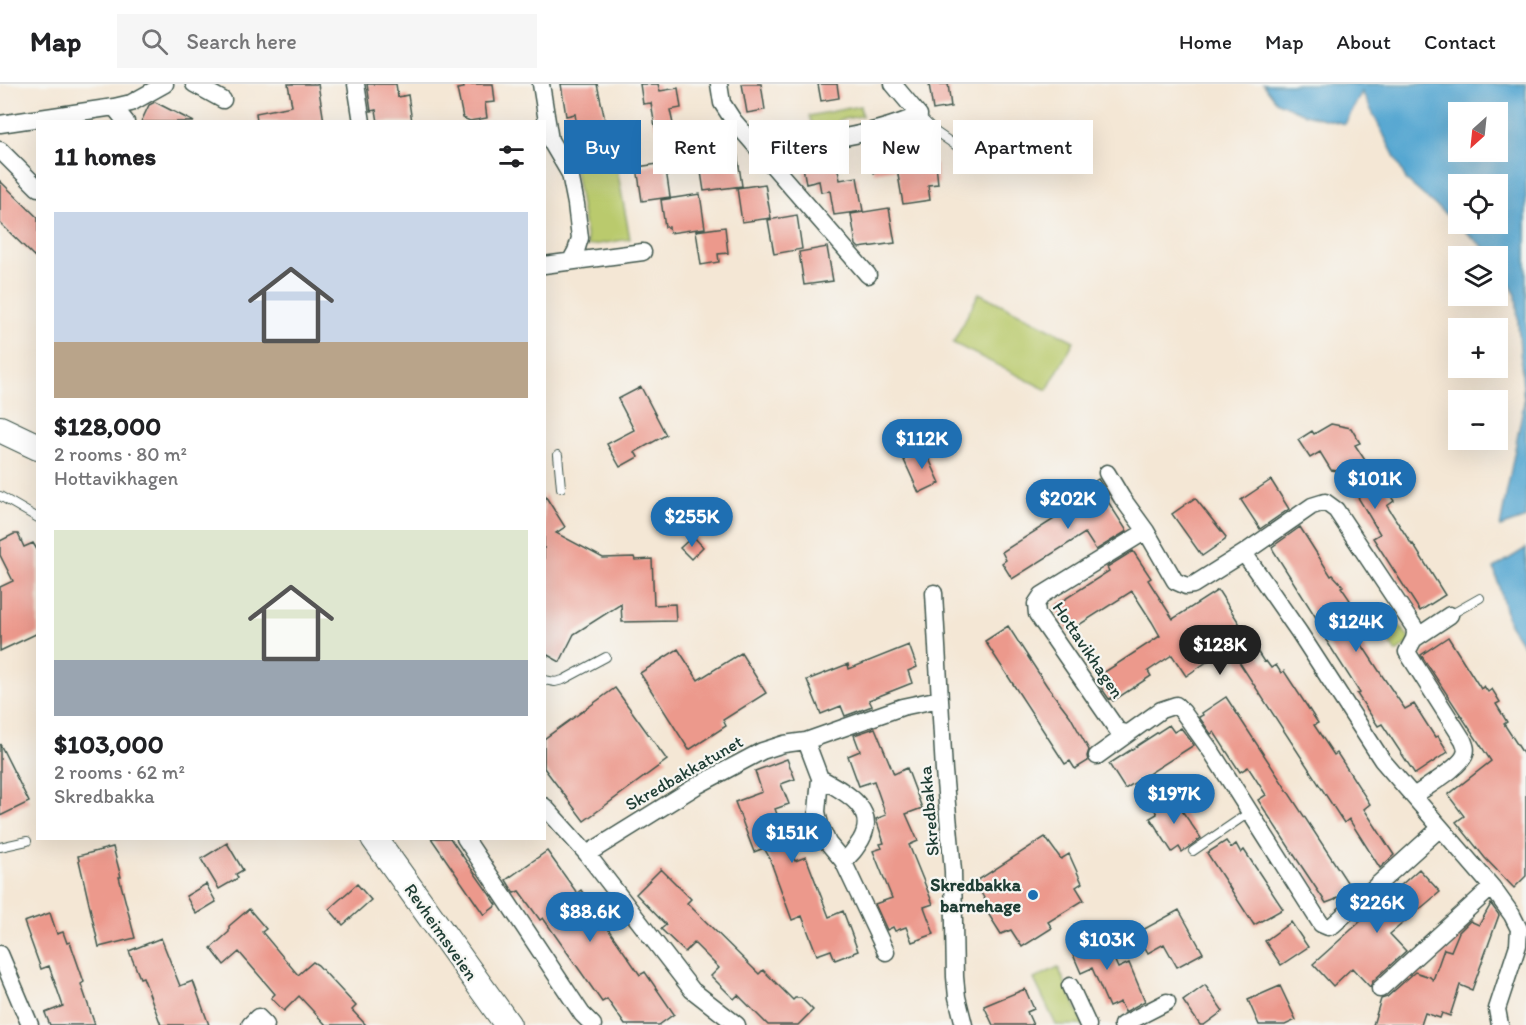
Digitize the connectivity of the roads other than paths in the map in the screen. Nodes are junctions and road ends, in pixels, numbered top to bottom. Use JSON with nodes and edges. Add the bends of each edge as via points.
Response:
{"nodes":[{"id":1,"x":165,"y":84,"type":"edge"},
{"id":2,"x":194,"y":84,"type":"edge"},
{"id":3,"x":356,"y":84,"type":"edge"},
{"id":4,"x":541,"y":84,"type":"edge"},
{"id":5,"x":719,"y":84,"type":"edge"},
{"id":6,"x":893,"y":84,"type":"edge"},
{"id":7,"x":223,"y":100,"type":"dead end"},
{"id":8,"x":114,"y":107,"type":"junction"},
{"id":9,"x":919,"y":115,"type":"junction"},
{"id":10,"x":124,"y":120,"type":"edge"},
{"id":11,"x":362,"y":120,"type":"edge"},
{"id":12,"x":0,"y":124,"type":"edge"},
{"id":13,"x":849,"y":136,"type":"edge"},
{"id":14,"x":749,"y":138,"type":"edge"},
{"id":15,"x":953,"y":144,"type":"edge"},
{"id":16,"x":0,"y":150,"type":"edge"},
{"id":17,"x":780,"y":174,"type":"edge"},
{"id":18,"x":36,"y":186,"type":"edge"},
{"id":19,"x":643,"y":252,"type":"dead end"},
{"id":20,"x":570,"y":262,"type":"junction"},
{"id":21,"x":546,"y":265,"type":"edge"},
{"id":22,"x":868,"y":275,"type":"dead end"},
{"id":23,"x":6,"y":432,"type":"edge"},
{"id":24,"x":36,"y":446,"type":"edge"},
{"id":25,"x":36,"y":454,"type":"edge"},
{"id":26,"x":558,"y":455,"type":"dead end"},
{"id":27,"x":1107,"y":473,"type":"dead end"},
{"id":28,"x":561,"y":488,"type":"dead end"},
{"id":29,"x":0,"y":496,"type":"edge"},
{"id":30,"x":36,"y":518,"type":"edge"},
{"id":31,"x":1146,"y":531,"type":"junction"},
{"id":32,"x":1244,"y":553,"type":"junction"},
{"id":33,"x":934,"y":593,"type":"dead end"},
{"id":34,"x":1480,"y":598,"type":"dead end"},
{"id":35,"x":1450,"y":615,"type":"joint"},
{"id":36,"x":1414,"y":639,"type":"junction"},
{"id":37,"x":606,"y":657,"type":"dead end"},
{"id":38,"x":546,"y":680,"type":"edge"},
{"id":39,"x":940,"y":699,"type":"junction"},
{"id":40,"x":1127,"y":733,"type":"junction"},
{"id":41,"x":806,"y":741,"type":"junction"},
{"id":42,"x":1097,"y":756,"type":"dead end"},
{"id":43,"x":820,"y":778,"type":"junction"},
{"id":44,"x":1414,"y":796,"type":"junction"},
{"id":45,"x":546,"y":808,"type":"edge"},
{"id":46,"x":1250,"y":812,"type":"junction"},
{"id":47,"x":1440,"y":829,"type":"junction"},
{"id":48,"x":375,"y":840,"type":"edge"},
{"id":49,"x":466,"y":840,"type":"edge"},
{"id":50,"x":27,"y":841,"type":"dead end"},
{"id":51,"x":0,"y":847,"type":"edge"},
{"id":52,"x":1193,"y":851,"type":"dead end"},
{"id":53,"x":587,"y":854,"type":"junction"},
{"id":54,"x":843,"y":861,"type":"junction"},
{"id":55,"x":1492,"y":887,"type":"junction"},
{"id":56,"x":886,"y":952,"type":"dead end"},
{"id":57,"x":0,"y":954,"type":"edge"},
{"id":58,"x":1070,"y":986,"type":"dead end"},
{"id":59,"x":1380,"y":989,"type":"dead end"},
{"id":60,"x":1167,"y":1002,"type":"dead end"},
{"id":61,"x":30,"y":1025,"type":"edge"},
{"id":62,"x":250,"y":1025,"type":"edge"},
{"id":63,"x":266,"y":1025,"type":"edge"},
{"id":64,"x":508,"y":1025,"type":"edge"},
{"id":65,"x":593,"y":1025,"type":"edge"},
{"id":66,"x":737,"y":1025,"type":"edge"},
{"id":67,"x":964,"y":1025,"type":"edge"},
{"id":68,"x":1088,"y":1025,"type":"edge"},
{"id":69,"x":1122,"y":1025,"type":"edge"},
{"id":70,"x":1500,"y":1025,"type":"edge"}],
"edges":[{"from":1,"to":8,"type":"street","via":[[131,103]]},
{"from":2,"to":7,"type":"street"},
{"from":3,"to":11,"type":"street"},
{"from":4,"to":20,"type":"street","via":[[550,140],[570,174],[576,204],[580,238]]},
{"from":5,"to":14,"type":"street","via":[[722,103]]},
{"from":6,"to":9,"type":"street"},
{"from":8,"to":10,"type":"street"},
{"from":8,"to":12,"type":"street"},
{"from":9,"to":13,"type":"street","via":[[895,126]]},
{"from":9,"to":15,"type":"lane"},
{"from":16,"to":18,"type":"street"},
{"from":17,"to":22,"type":"street"},
{"from":19,"to":20,"type":"street"},
{"from":20,"to":21,"type":"street"},
{"from":23,"to":24,"type":"main road"},
{"from":23,"to":25,"type":"main road"},
{"from":26,"to":28,"type":"lane"},
{"from":27,"to":31,"type":"street"},
{"from":29,"to":30,"type":"lane"},
{"from":31,"to":32,"type":"street","via":[[1175,580],[1185,586],[1193,585]]},
{"from":31,"to":40,"type":"street","name":"Hottavikhagen","via":[[1042,595],[1036,604],[1037,614],[1118,731]]},
{"from":32,"to":36,"type":"street","via":[[1312,506],[1325,502],[1336,510],[1414,627]]},
{"from":32,"to":44,"type":"street","via":[[1382,760]]},
{"from":33,"to":39,"type":"street","name":"Skredbakka"},
{"from":34,"to":35,"type":"lane"},
{"from":35,"to":36,"type":"street"},
{"from":36,"to":44,"type":"street","via":[[1407,652],[1410,659],[1467,748],[1459,763]]},
{"from":37,"to":38,"type":"lane","via":[[563,680]]},
{"from":39,"to":41,"type":"street","name":"Skredbakkatunet","via":[[902,707]]},
{"from":39,"to":67,"type":"street","name":"Skredbakka","via":[[953,872],[955,977]]},
{"from":40,"to":42,"type":"street"},
{"from":40,"to":46,"type":"street","via":[[1161,710],[1176,705]]},
{"from":41,"to":43,"type":"street"},
{"from":41,"to":53,"type":"street","name":"Skredbakkatunet","via":[[784,744],[741,761]]},
{"from":43,"to":54,"type":"street","via":[[817,812],[828,843]]},
{"from":43,"to":54,"type":"street","via":[[855,800],[865,818],[864,833],[850,857]]},
{"from":44,"to":47,"type":"street"},
{"from":45,"to":53,"type":"street"},
{"from":46,"to":47,"type":"street","via":[[1321,924],[1328,927]]},
{"from":46,"to":52,"type":"lane"},
{"from":47,"to":55,"type":"street"},
{"from":48,"to":64,"type":"main road","name":"Revheimsveien"},
{"from":49,"to":65,"type":"street"},
{"from":50,"to":51,"type":"lane"},
{"from":53,"to":66,"type":"street","via":[[692,990]]},
{"from":54,"to":56,"type":"street"},
{"from":55,"to":59,"type":"street"},
{"from":55,"to":70,"type":"street","via":[[1519,929],[1518,945],[1497,1009]]},
{"from":57,"to":61,"type":"street"},
{"from":58,"to":68,"type":"street"},
{"from":60,"to":69,"type":"street"},
{"from":62,"to":63,"type":"street","via":[[258,1017]]}]}
